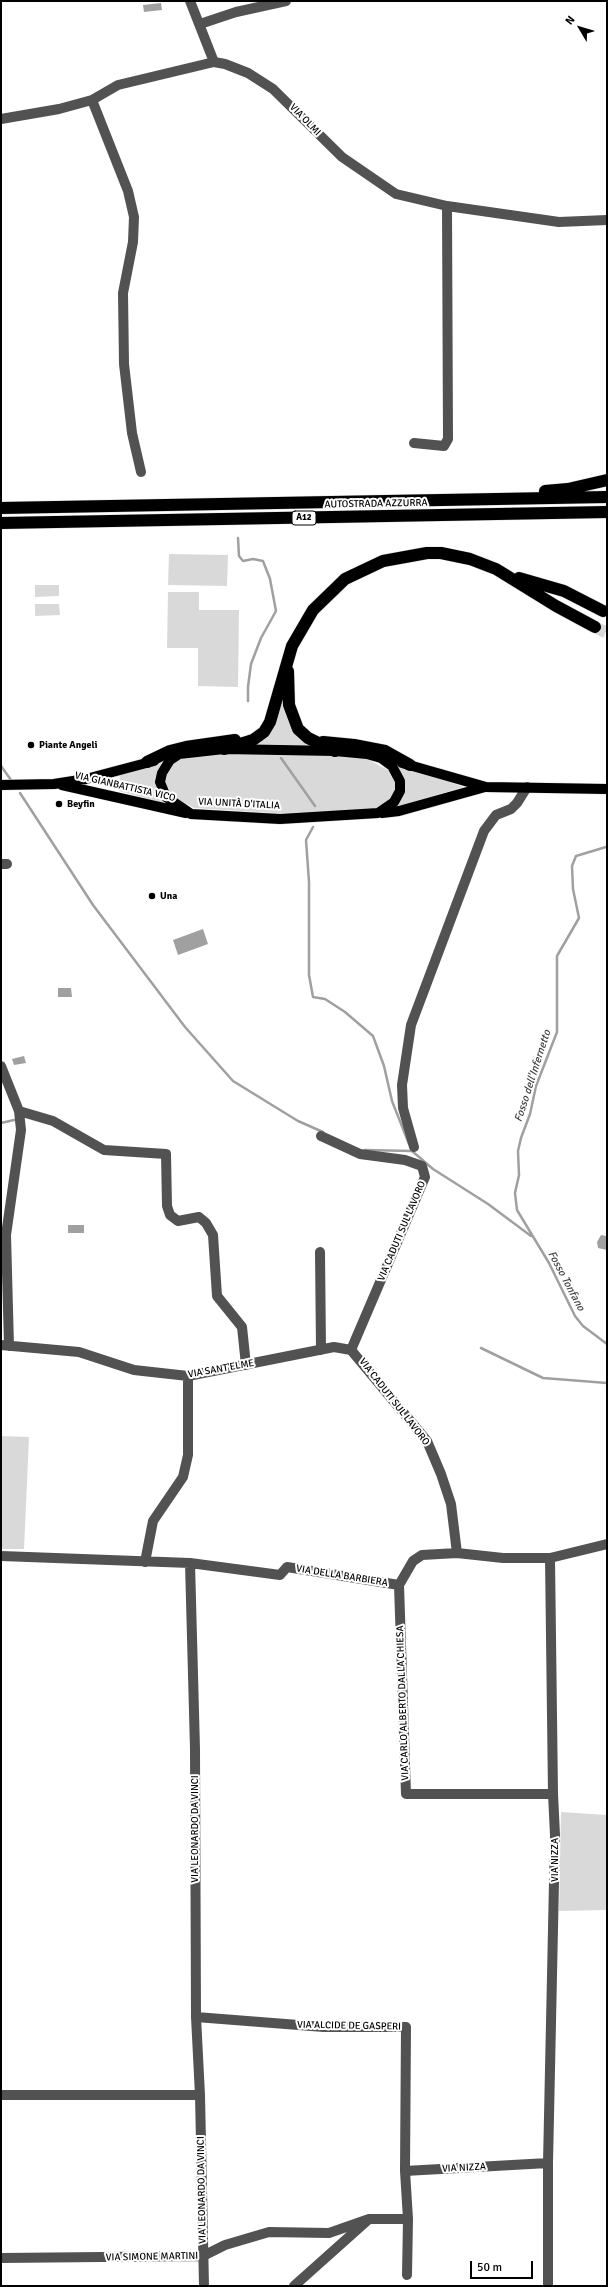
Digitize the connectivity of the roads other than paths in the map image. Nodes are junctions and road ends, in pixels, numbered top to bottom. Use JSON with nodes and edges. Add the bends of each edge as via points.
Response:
{"nodes":[{"id":1,"x":190,"y":1,"type":"edge"},
{"id":2,"x":286,"y":1,"type":"edge"},
{"id":3,"x":200,"y":24,"type":"junction"},
{"id":4,"x":214,"y":62,"type":"junction"},
{"id":5,"x":92,"y":100,"type":"junction"},
{"id":6,"x":1,"y":119,"type":"edge"},
{"id":7,"x":447,"y":206,"type":"junction"},
{"id":8,"x":607,"y":220,"type":"edge"},
{"id":9,"x":414,"y":443,"type":"dead end"},
{"id":10,"x":141,"y":472,"type":"dead end"},
{"id":11,"x":607,"y":480,"type":"edge"},
{"id":12,"x":607,"y":497,"type":"edge"},
{"id":13,"x":470,"y":499,"type":"junction"},
{"id":14,"x":1,"y":508,"type":"edge"},
{"id":15,"x":607,"y":512,"type":"edge"},
{"id":16,"x":1,"y":523,"type":"edge"},
{"id":17,"x":508,"y":575,"type":"junction"},
{"id":18,"x":603,"y":611,"type":"dead end"},
{"id":19,"x":595,"y":626,"type":"tunnel mouth"},
{"id":20,"x":288,"y":661,"type":"junction"},
{"id":21,"x":316,"y":742,"type":"junction"},
{"id":22,"x":224,"y":749,"type":"junction"},
{"id":23,"x":335,"y":751,"type":"junction"},
{"id":24,"x":179,"y":754,"type":"junction"},
{"id":25,"x":381,"y":758,"type":"junction"},
{"id":26,"x":147,"y":762,"type":"junction"},
{"id":27,"x":410,"y":765,"type":"junction"},
{"id":28,"x":54,"y":784,"type":"junction"},
{"id":29,"x":1,"y":785,"type":"edge"},
{"id":30,"x":486,"y":787,"type":"junction"},
{"id":31,"x":527,"y":787,"type":"junction"},
{"id":32,"x":607,"y":789,"type":"edge"},
{"id":33,"x":378,"y":813,"type":"junction"},
{"id":34,"x":191,"y":814,"type":"junction"},
{"id":35,"x":1,"y":1066,"type":"edge"},
{"id":36,"x":19,"y":1111,"type":"junction"},
{"id":37,"x":321,"y":1136,"type":"dead end"},
{"id":38,"x":414,"y":1147,"type":"dead end"},
{"id":39,"x":320,"y":1252,"type":"dead end"},
{"id":40,"x":5,"y":1345,"type":"edge"},
{"id":41,"x":349,"y":1349,"type":"junction"},
{"id":42,"x":321,"y":1350,"type":"junction"},
{"id":43,"x":246,"y":1365,"type":"junction"},
{"id":44,"x":188,"y":1376,"type":"junction"},
{"id":45,"x":607,"y":1544,"type":"edge"},
{"id":46,"x":457,"y":1553,"type":"junction"},
{"id":47,"x":1,"y":1556,"type":"edge"},
{"id":48,"x":550,"y":1558,"type":"junction"},
{"id":49,"x":145,"y":1562,"type":"junction"},
{"id":50,"x":190,"y":1563,"type":"junction"},
{"id":51,"x":399,"y":1585,"type":"junction"},
{"id":52,"x":553,"y":1794,"type":"junction"},
{"id":53,"x":196,"y":2017,"type":"junction"},
{"id":54,"x":1,"y":2095,"type":"edge"},
{"id":55,"x":200,"y":2095,"type":"junction"},
{"id":56,"x":548,"y":2163,"type":"junction"},
{"id":57,"x":405,"y":2171,"type":"junction"},
{"id":58,"x":369,"y":2219,"type":"junction"},
{"id":59,"x":408,"y":2219,"type":"junction"},
{"id":60,"x":203,"y":2256,"type":"junction"},
{"id":61,"x":1,"y":2258,"type":"edge"},
{"id":62,"x":407,"y":2275,"type":"dead end"},
{"id":63,"x":204,"y":2286,"type":"edge"},
{"id":64,"x":294,"y":2286,"type":"edge"},
{"id":65,"x":548,"y":2286,"type":"edge"}],
"edges":[{"from":1,"to":3,"type":"street"},
{"from":2,"to":3,"type":"street","via":[[236,12]]},
{"from":3,"to":4,"type":"street"},
{"from":4,"to":5,"type":"street","name":"VIA OLMI","via":[[118,85]]},
{"from":4,"to":7,"type":"street","name":"VIA OLMI","via":[[248,73],[273,90],[342,158],[396,194]]},
{"from":5,"to":6,"type":"street","name":"VIA OLMI","via":[[59,109]]},
{"from":5,"to":10,"type":"street","via":[[128,191],[134,217],[133,242],[123,293],[124,364],[132,433]]},
{"from":7,"to":8,"type":"street","name":"VIA OLMI","via":[[560,222]]},
{"from":7,"to":9,"type":"street","via":[[448,439],[444,446]]},
{"from":11,"to":13,"type":"highway","via":[[568,489]]},
{"from":12,"to":13,"type":"highway","name":"AUTOSTRADA AZZURRA","number":"A12"},
{"from":13,"to":14,"type":"highway","name":"AUTOSTRADA AZZURRA","number":"A12"},
{"from":15,"to":16,"type":"highway","name":"AUTOSTRADA AZZURRA","number":"A12"},
{"from":17,"to":18,"type":"highway","via":[[564,591]]},
{"from":17,"to":19,"type":"highway","via":[[556,606]]},
{"from":17,"to":20,"type":"highway","via":[[470,559],[441,553],[397,557],[383,561],[345,579],[322,598],[298,633]]},
{"from":20,"to":21,"type":"highway","via":[[291,714],[298,729]]},
{"from":20,"to":22,"type":"highway","via":[[273,715],[264,732],[253,740]]},
{"from":20,"to":26,"type":"highway","via":[[275,683],[268,712],[253,733],[236,740],[176,750]]},
{"from":21,"to":23,"type":"highway"},
{"from":21,"to":27,"type":"highway","via":[[385,751]]},
{"from":22,"to":23,"type":"main road","name":"VIA UNITÀ D'ITALIA"},
{"from":22,"to":24,"type":"main road","name":"VIA UNITÀ D'ITALIA"},
{"from":23,"to":25,"type":"main road","name":"VIA UNITÀ D'ITALIA"},
{"from":24,"to":26,"type":"main road","name":"VIA GIANBATTISTA VICO"},
{"from":24,"to":34,"type":"main road","name":"VIA UNITÀ D'ITALIA","via":[[165,767],[160,782],[166,797]]},
{"from":25,"to":27,"type":"main road","name":"VIA UNITÀ D'ITALIA"},
{"from":25,"to":33,"type":"main road","name":"VIA UNITÀ D'ITALIA","via":[[397,772],[401,786],[394,802]]},
{"from":26,"to":28,"type":"main road","name":"VIA GIANBATTISTA VICO"},
{"from":27,"to":30,"type":"main road","name":"VIA UNITÀ D'ITALIA"},
{"from":28,"to":29,"type":"main road","name":"VIA GIANBATTISTA VICO"},
{"from":28,"to":34,"type":"main road","name":"VIA GIANBATTISTA VICO"},
{"from":30,"to":31,"type":"main road","name":"VIA UNITÀ D'ITALIA"},
{"from":30,"to":33,"type":"main road","name":"VIA UNITÀ D'ITALIA","via":[[399,811]]},
{"from":31,"to":32,"type":"main road","name":"VIA UNITÀ D'ITALIA"},
{"from":31,"to":38,"type":"street","via":[[517,803],[511,809],[496,815],[484,830],[411,1025],[402,1085],[403,1108]]},
{"from":33,"to":34,"type":"main road","name":"VIA UNITÀ D'ITALIA","via":[[280,819]]},
{"from":35,"to":36,"type":"street"},
{"from":36,"to":40,"type":"street","via":[[21,1130],[6,1241]]},
{"from":36,"to":43,"type":"street","via":[[53,1121],[104,1150],[166,1154],[167,1206],[170,1215],[178,1221],[199,1217],[213,1235],[217,1296],[242,1327]]},
{"from":37,"to":41,"type":"street","name":"VIA CADUTI SUL LAVORO","via":[[360,1154],[405,1160],[422,1166],[425,1177]]},
{"from":39,"to":42,"type":"street"},
{"from":40,"to":44,"type":"street","name":"VIA SANT'ELME","via":[[79,1352],[134,1370]]},
{"from":41,"to":42,"type":"street","name":"VIA SANT'ELME","via":[[334,1347]]},
{"from":41,"to":46,"type":"street","name":"VIA CADUTI SUL LAVORO","via":[[426,1441],[451,1504]]},
{"from":42,"to":43,"type":"street","name":"VIA SANT'ELME"},
{"from":43,"to":44,"type":"street","name":"VIA SANT'ELME"},
{"from":44,"to":49,"type":"street","via":[[188,1455],[183,1477],[153,1521]]},
{"from":45,"to":48,"type":"street","name":"VIA DELLA BARBIERA"},
{"from":46,"to":48,"type":"street","name":"VIA DELLA BARBIERA","via":[[503,1558]]},
{"from":46,"to":51,"type":"street","name":"VIA DELLA BARBIERA","via":[[422,1555],[413,1561]]},
{"from":47,"to":49,"type":"street","name":"VIA DELLA BARBIERA"},
{"from":48,"to":52,"type":"street","name":"VIA NIZZA"},
{"from":49,"to":50,"type":"street","name":"VIA DELLA BARBIERA"},
{"from":50,"to":51,"type":"street","name":"VIA DELLA BARBIERA","via":[[280,1575],[287,1567]]},
{"from":50,"to":53,"type":"street","name":"VIA LEONARDO DA VINCI","via":[[195,1741]]},
{"from":51,"to":52,"type":"street","name":"VIA CARLO ALBERTO DALLA CHIESA","via":[[406,1794]]},
{"from":52,"to":56,"type":"street","name":"VIA NIZZA","via":[[555,1899]]},
{"from":53,"to":55,"type":"street","name":"VIA LEONARDO DA VINCI"},
{"from":53,"to":57,"type":"street","name":"VIA ALCIDE DE GASPERI","via":[[324,2027],[406,2027]]},
{"from":54,"to":55,"type":"street"},
{"from":55,"to":60,"type":"street","name":"VIA LEONARDO DA VINCI"},
{"from":56,"to":57,"type":"street","name":"VIA NIZZA"},
{"from":56,"to":65,"type":"street","name":"VIA NIZZA"},
{"from":57,"to":59,"type":"street"},
{"from":58,"to":59,"type":"street"},
{"from":58,"to":60,"type":"street","name":"VIA SIMONE MARTINI","via":[[329,2233],[269,2232],[225,2245]]},
{"from":58,"to":64,"type":"street"},
{"from":59,"to":62,"type":"street"},
{"from":60,"to":61,"type":"street","name":"VIA SIMONE MARTINI"},
{"from":60,"to":63,"type":"street","name":"VIA LEONARDO DA VINCI"}]}
